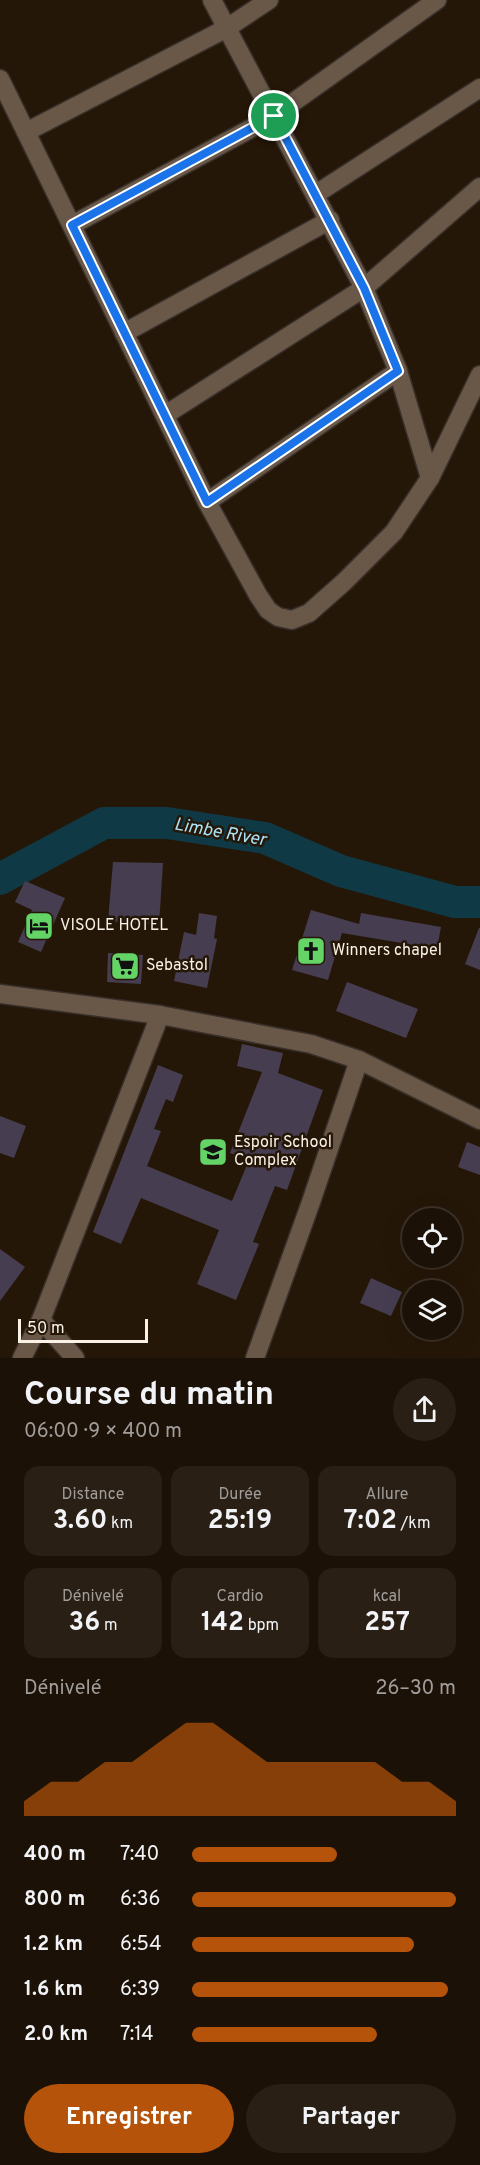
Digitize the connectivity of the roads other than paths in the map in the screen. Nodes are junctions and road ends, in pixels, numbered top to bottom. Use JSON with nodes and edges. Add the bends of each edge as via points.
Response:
{"nodes":[{"id":1,"x":212,"y":0,"type":"edge"},
{"id":2,"x":269,"y":0,"type":"edge"},
{"id":3,"x":437,"y":0,"type":"edge"},
{"id":4,"x":227,"y":28,"type":"junction"},
{"id":5,"x":0,"y":79,"type":"edge"},
{"id":6,"x":480,"y":88,"type":"edge"},
{"id":7,"x":274,"y":116,"type":"junction"},
{"id":8,"x":26,"y":132,"type":"junction"},
{"id":9,"x":480,"y":187,"type":"edge"},
{"id":10,"x":316,"y":194,"type":"junction"},
{"id":11,"x":330,"y":220,"type":"junction"},
{"id":12,"x":72,"y":225,"type":"junction"},
{"id":13,"x":364,"y":288,"type":"junction"},
{"id":14,"x":124,"y":333,"type":"junction"},
{"id":15,"x":398,"y":371,"type":"junction"},
{"id":16,"x":480,"y":375,"type":"edge"},
{"id":17,"x":165,"y":415,"type":"junction"},
{"id":18,"x":430,"y":478,"type":"junction"},
{"id":19,"x":207,"y":502,"type":"junction"},
{"id":20,"x":0,"y":994,"type":"edge"},
{"id":21,"x":160,"y":1015,"type":"junction"},
{"id":22,"x":358,"y":1060,"type":"junction"},
{"id":23,"x":480,"y":1120,"type":"edge"},
{"id":24,"x":41,"y":1320,"type":"junction"},
{"id":25,"x":22,"y":1358,"type":"edge"},
{"id":26,"x":75,"y":1358,"type":"edge"},
{"id":27,"x":255,"y":1358,"type":"edge"}],
"edges":[{"from":1,"to":4,"type":"street"},
{"from":2,"to":4,"type":"street"},
{"from":3,"to":7,"type":"street"},
{"from":4,"to":7,"type":"street"},
{"from":4,"to":8,"type":"street"},
{"from":5,"to":8,"type":"street"},
{"from":6,"to":10,"type":"street"},
{"from":7,"to":10,"type":"street"},
{"from":7,"to":12,"type":"street"},
{"from":8,"to":12,"type":"street"},
{"from":9,"to":13,"type":"street"},
{"from":10,"to":11,"type":"street"},
{"from":11,"to":13,"type":"street"},
{"from":11,"to":14,"type":"street"},
{"from":12,"to":14,"type":"street"},
{"from":13,"to":15,"type":"street"},
{"from":13,"to":17,"type":"street"},
{"from":14,"to":17,"type":"street"},
{"from":15,"to":18,"type":"street"},
{"from":15,"to":19,"type":"street"},
{"from":16,"to":18,"type":"street"},
{"from":17,"to":19,"type":"street"},
{"from":18,"to":19,"type":"street","via":[[394,532],[309,613],[292,620],[268,610]]},
{"from":20,"to":21,"type":"street"},
{"from":21,"to":22,"type":"street","via":[[310,1044]]},
{"from":21,"to":24,"type":"street"},
{"from":22,"to":23,"type":"street"},
{"from":22,"to":27,"type":"street"},
{"from":24,"to":25,"type":"street"},
{"from":24,"to":26,"type":"street"}]}
